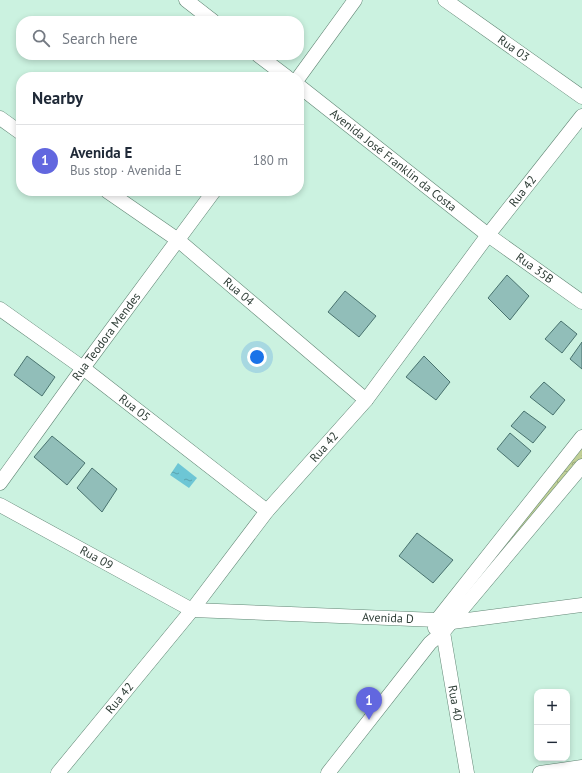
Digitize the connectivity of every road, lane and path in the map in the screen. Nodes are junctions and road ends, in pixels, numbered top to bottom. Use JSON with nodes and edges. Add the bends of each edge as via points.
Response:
{"nodes":[{"id":1,"x":186,"y":0,"type":"edge"},
{"id":2,"x":355,"y":0,"type":"edge"},
{"id":3,"x":445,"y":0,"type":"edge"},
{"id":4,"x":207,"y":16,"type":"edge"},
{"id":5,"x":265,"y":60,"type":"edge"},
{"id":6,"x":280,"y":72,"type":"edge"},
{"id":7,"x":303,"y":72,"type":"edge"},
{"id":8,"x":304,"y":90,"type":"edge"},
{"id":9,"x":582,"y":97,"type":"edge"},
{"id":10,"x":582,"y":116,"type":"edge"},
{"id":11,"x":0,"y":118,"type":"edge"},
{"id":12,"x":16,"y":129,"type":"edge"},
{"id":13,"x":113,"y":196,"type":"edge"},
{"id":14,"x":210,"y":196,"type":"edge"},
{"id":15,"x":488,"y":235,"type":"junction"},
{"id":16,"x":178,"y":240,"type":"junction"},
{"id":17,"x":582,"y":302,"type":"edge"},
{"id":18,"x":0,"y":309,"type":"edge"},
{"id":19,"x":83,"y":368,"type":"junction"},
{"id":20,"x":366,"y":400,"type":"junction"},
{"id":21,"x":582,"y":437,"type":"edge"},
{"id":22,"x":582,"y":466,"type":"edge"},
{"id":23,"x":0,"y":483,"type":"edge"},
{"id":24,"x":0,"y":505,"type":"edge"},
{"id":25,"x":267,"y":511,"type":"junction"},
{"id":26,"x":510,"y":528,"type":"junction"},
{"id":27,"x":523,"y":536,"type":"junction"},
{"id":28,"x":582,"y":604,"type":"edge"},
{"id":29,"x":192,"y":610,"type":"junction"},
{"id":30,"x":444,"y":625,"type":"junction"},
{"id":31,"x":582,"y":767,"type":"edge"},
{"id":32,"x":58,"y":773,"type":"edge"},
{"id":33,"x":328,"y":773,"type":"edge"},
{"id":34,"x":467,"y":773,"type":"edge"},
{"id":35,"x":540,"y":773,"type":"edge"}],
"edges":[{"from":1,"to":4,"type":"street"},
{"from":2,"to":7,"type":"street"},
{"from":3,"to":9,"type":"street","name":"Rua 03"},
{"from":5,"to":6,"type":"street"},
{"from":8,"to":15,"type":"street","name":"Avenida José Franklin da Costa"},
{"from":10,"to":15,"type":"street","name":"Rua 42"},
{"from":11,"to":12,"type":"street"},
{"from":13,"to":16,"type":"street","name":"Rua 04"},
{"from":14,"to":16,"type":"street","name":"Rua Teodora Mendes"},
{"from":15,"to":17,"type":"street","name":"Rua 35B"},
{"from":15,"to":20,"type":"street","name":"Rua 42"},
{"from":16,"to":19,"type":"street","name":"Rua Teodora Mendes"},
{"from":16,"to":20,"type":"street","name":"Rua 04"},
{"from":18,"to":19,"type":"street","name":"Rua 05"},
{"from":19,"to":23,"type":"street","name":"Rua Teodora Mendes"},
{"from":19,"to":25,"type":"street","name":"Rua 05"},
{"from":20,"to":25,"type":"street","name":"Rua 42"},
{"from":21,"to":26,"type":"street"},
{"from":22,"to":27,"type":"street"},
{"from":24,"to":29,"type":"street","name":"Rua 09"},
{"from":25,"to":29,"type":"street","name":"Rua 42"},
{"from":26,"to":27,"type":"street"},
{"from":26,"to":30,"type":"street"},
{"from":27,"to":30,"type":"street"},
{"from":28,"to":30,"type":"street","name":"Avenida D"},
{"from":29,"to":30,"type":"street","name":"Avenida D"},
{"from":29,"to":32,"type":"street","name":"Rua 42"},
{"from":30,"to":33,"type":"street"},
{"from":30,"to":34,"type":"street","name":"Rua 40"},
{"from":31,"to":35,"type":"street"}]}
